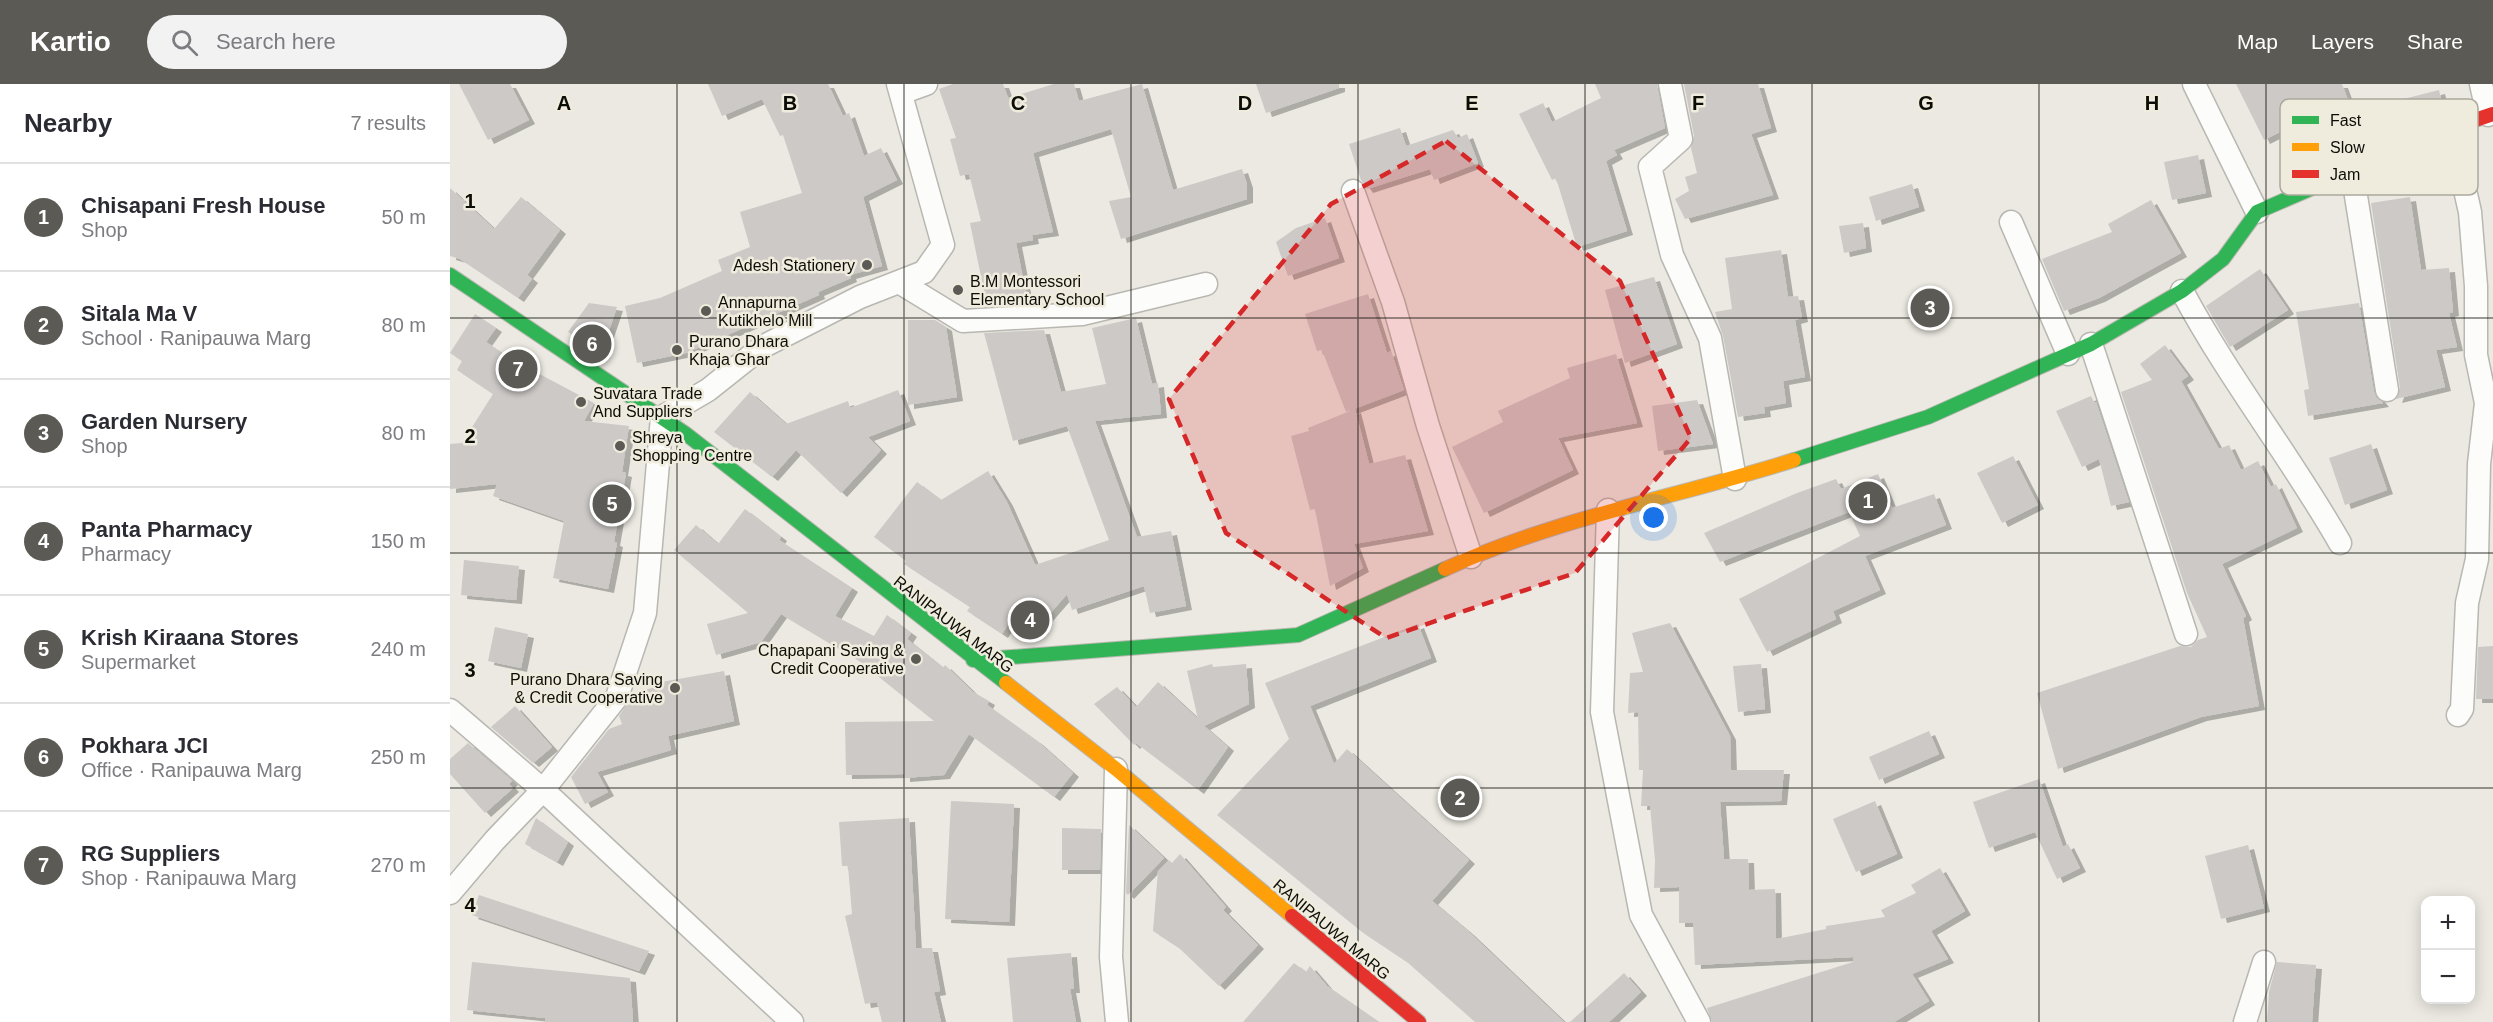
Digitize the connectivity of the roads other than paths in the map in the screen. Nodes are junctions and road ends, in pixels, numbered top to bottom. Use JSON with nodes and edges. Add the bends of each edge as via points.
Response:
{"nodes":[{"id":1,"x":926,"y":84,"type":"edge"},
{"id":2,"x":1670,"y":84,"type":"edge"},
{"id":3,"x":2194,"y":84,"type":"edge"},
{"id":4,"x":2481,"y":84,"type":"edge"},
{"id":5,"x":900,"y":88,"type":"edge"},
{"id":6,"x":2490,"y":115,"type":"edge"},
{"id":7,"x":1353,"y":191,"type":"dead end"},
{"id":8,"x":2296,"y":195,"type":"edge"},
{"id":9,"x":2356,"y":195,"type":"edge"},
{"id":10,"x":2466,"y":195,"type":"edge"},
{"id":11,"x":2257,"y":212,"type":"junction"},
{"id":12,"x":2011,"y":222,"type":"dead end"},
{"id":13,"x":450,"y":275,"type":"edge"},
{"id":14,"x":899,"y":282,"type":"junction"},
{"id":15,"x":1206,"y":284,"type":"dead end"},
{"id":16,"x":2182,"y":291,"type":"junction"},
{"id":17,"x":2091,"y":344,"type":"junction"},
{"id":18,"x":2068,"y":354,"type":"junction"},
{"id":19,"x":2387,"y":390,"type":"dead end"},
{"id":20,"x":2490,"y":403,"type":"edge"},
{"id":21,"x":662,"y":417,"type":"junction"},
{"id":22,"x":1735,"y":479,"type":"junction"},
{"id":23,"x":1608,"y":510,"type":"junction"},
{"id":24,"x":2340,"y":543,"type":"dead end"},
{"id":25,"x":1471,"y":557,"type":"junction"},
{"id":26,"x":2186,"y":634,"type":"dead end"},
{"id":27,"x":973,"y":660,"type":"junction"},
{"id":28,"x":450,"y":710,"type":"edge"},
{"id":29,"x":2458,"y":715,"type":"dead end"},
{"id":30,"x":1116,"y":769,"type":"junction"},
{"id":31,"x":543,"y":790,"type":"junction"},
{"id":32,"x":450,"y":893,"type":"edge"},
{"id":33,"x":2264,"y":962,"type":"dead end"},
{"id":34,"x":792,"y":1022,"type":"edge"},
{"id":35,"x":1117,"y":1022,"type":"edge"},
{"id":36,"x":1419,"y":1022,"type":"edge"},
{"id":37,"x":1699,"y":1022,"type":"edge"},
{"id":38,"x":2245,"y":1022,"type":"edge"}],
"edges":[{"from":1,"to":5,"type":"street"},
{"from":2,"to":22,"type":"street","via":[[1681,139],[1650,167],[1671,255],[1710,338]]},
{"from":3,"to":11,"type":"street"},
{"from":4,"to":6,"type":"street"},
{"from":5,"to":14,"type":"street","via":[[943,245],[924,272]]},
{"from":7,"to":25,"type":"street","via":[[1393,302]]},
{"from":8,"to":11,"type":"main road"},
{"from":9,"to":19,"type":"street"},
{"from":10,"to":20,"type":"street","via":[[2476,286],[2476,355]]},
{"from":11,"to":16,"type":"main road","via":[[2223,259]]},
{"from":12,"to":18,"type":"street"},
{"from":13,"to":21,"type":"main road","name":"RANIPAUWA MARG"},
{"from":14,"to":15,"type":"street","via":[[963,321],[1082,314]]},
{"from":14,"to":21,"type":"street","via":[[860,297],[762,347],[708,390]]},
{"from":16,"to":17,"type":"main road"},
{"from":16,"to":24,"type":"street","via":[[2208,339],[2301,476]]},
{"from":17,"to":18,"type":"main road"},
{"from":17,"to":26,"type":"street"},
{"from":18,"to":22,"type":"main road","via":[[1928,417]]},
{"from":20,"to":29,"type":"street","via":[[2479,464],[2477,560],[2467,603],[2462,709]]},
{"from":21,"to":27,"type":"main road","name":"RANIPAUWA MARG"},
{"from":21,"to":31,"type":"street","via":[[645,613],[617,697]]},
{"from":22,"to":23,"type":"main road"},
{"from":23,"to":25,"type":"main road"},
{"from":23,"to":37,"type":"street","via":[[1602,712],[1641,915]]},
{"from":25,"to":27,"type":"main road","via":[[1298,634]]},
{"from":27,"to":30,"type":"main road","name":"RANIPAUWA MARG"},
{"from":28,"to":31,"type":"street"},
{"from":30,"to":35,"type":"street","via":[[1111,957]]},
{"from":30,"to":36,"type":"main road","name":"RANIPAUWA MARG"},
{"from":31,"to":32,"type":"street"},
{"from":31,"to":34,"type":"street"},
{"from":33,"to":38,"type":"street"}]}
